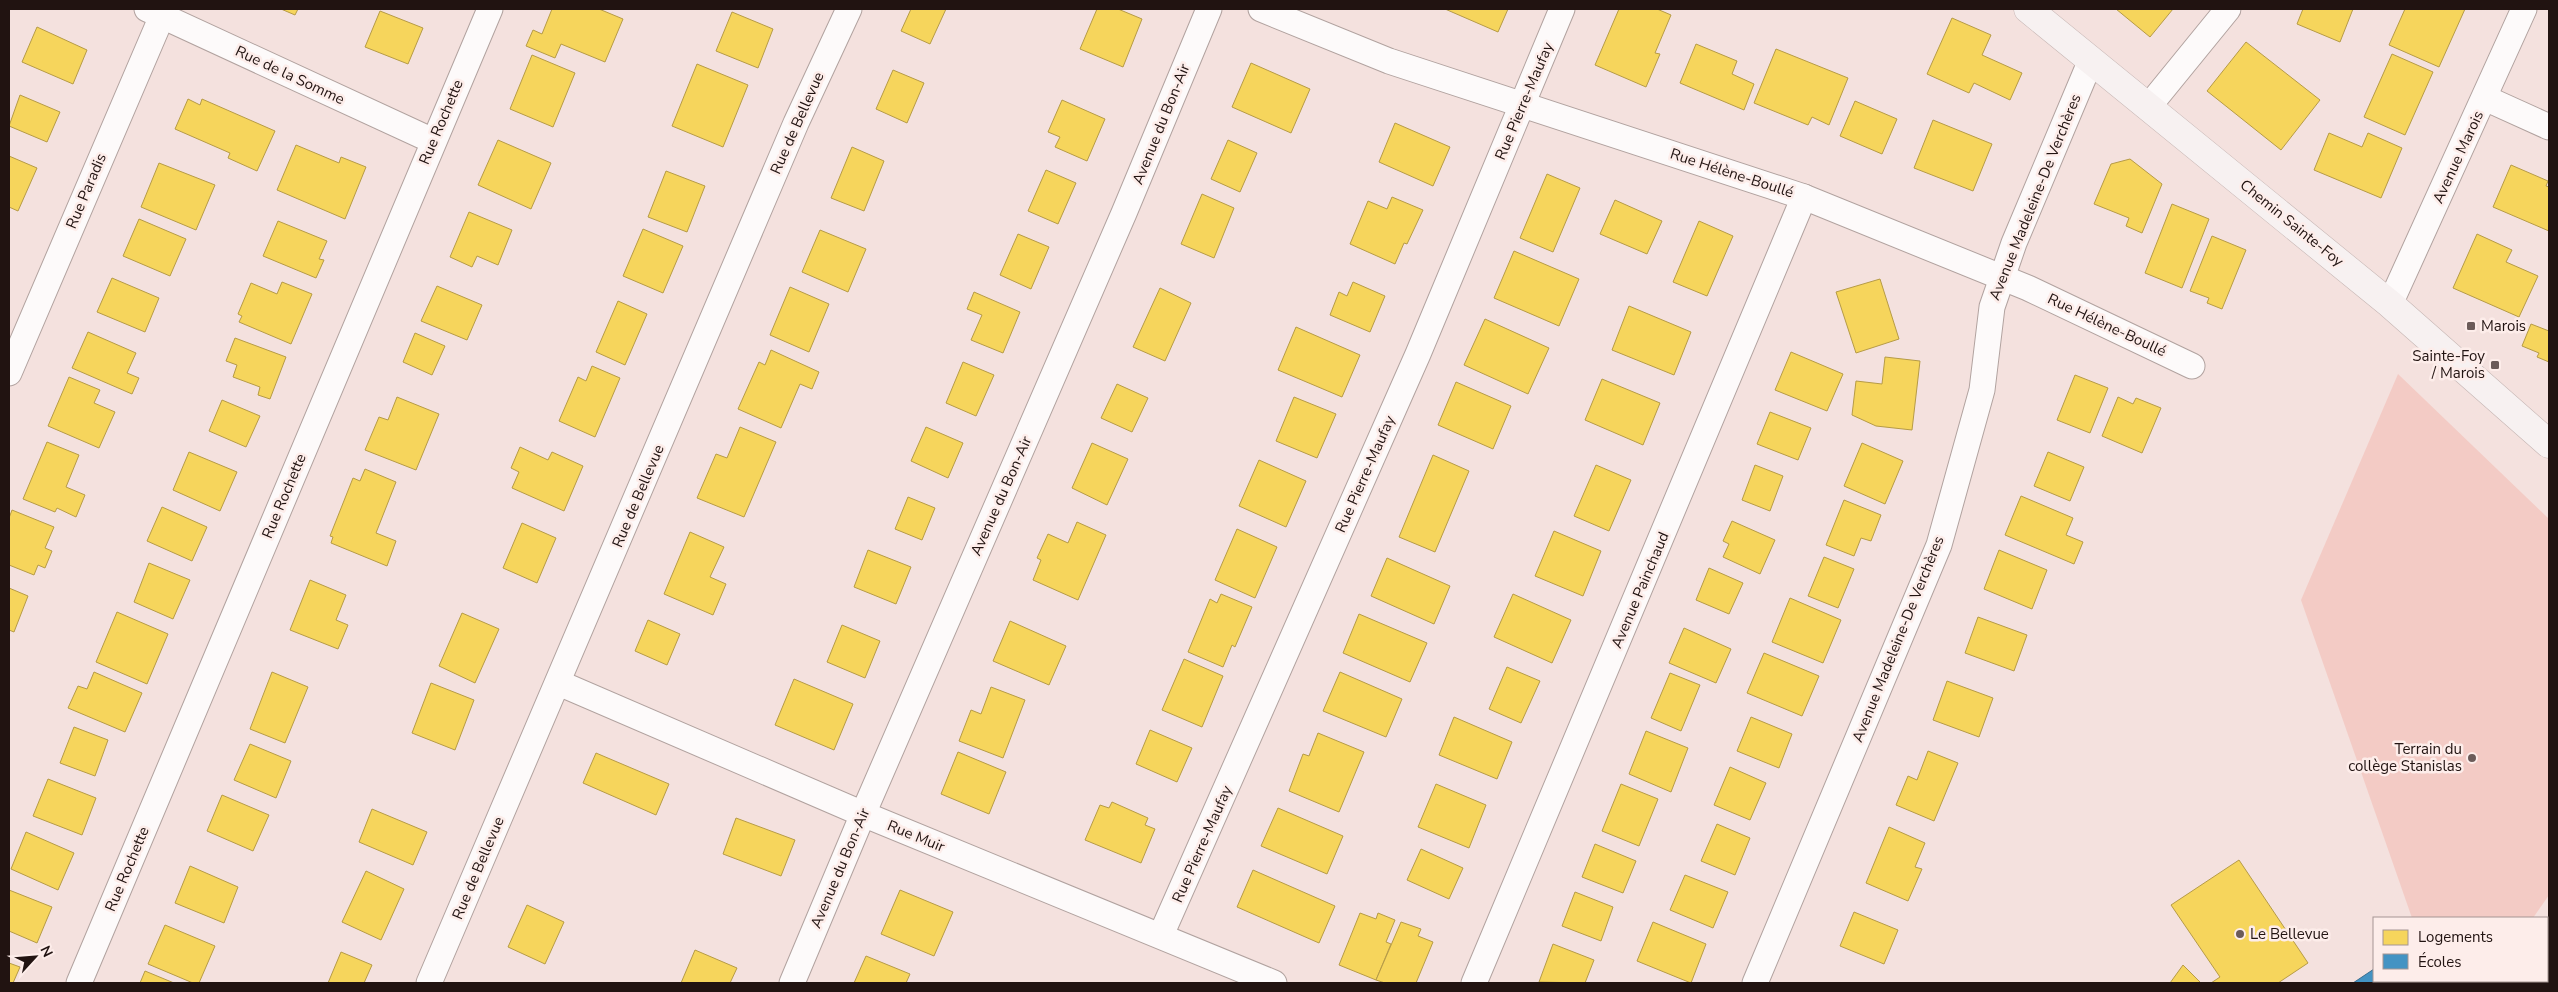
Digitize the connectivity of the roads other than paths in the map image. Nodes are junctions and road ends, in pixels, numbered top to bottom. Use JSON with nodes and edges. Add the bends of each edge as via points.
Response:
{"nodes":[{"id":1,"x":490,"y":9,"type":"edge"},
{"id":2,"x":849,"y":9,"type":"edge"},
{"id":3,"x":1208,"y":9,"type":"edge"},
{"id":4,"x":1261,"y":9,"type":"edge"},
{"id":5,"x":1562,"y":9,"type":"edge"},
{"id":6,"x":2028,"y":9,"type":"edge"},
{"id":7,"x":2228,"y":9,"type":"edge"},
{"id":8,"x":2524,"y":9,"type":"edge"},
{"id":9,"x":158,"y":11,"type":"edge"},
{"id":10,"x":2090,"y":60,"type":"junction"},
{"id":11,"x":2485,"y":98,"type":"junction"},
{"id":12,"x":1523,"y":103,"type":"junction"},
{"id":13,"x":2149,"y":106,"type":"junction"},
{"id":14,"x":2549,"y":127,"type":"edge"},
{"id":15,"x":433,"y":141,"type":"junction"},
{"id":16,"x":1804,"y":197,"type":"junction"},
{"id":17,"x":2002,"y":278,"type":"junction"},
{"id":18,"x":2390,"y":304,"type":"junction"},
{"id":19,"x":2192,"y":366,"type":"dead end"},
{"id":20,"x":9,"y":373,"type":"edge"},
{"id":21,"x":2549,"y":444,"type":"edge"},
{"id":22,"x":559,"y":683,"type":"junction"},
{"id":23,"x":862,"y":814,"type":"junction"},
{"id":24,"x":1162,"y":935,"type":"junction"},
{"id":25,"x":80,"y":983,"type":"edge"},
{"id":26,"x":429,"y":983,"type":"edge"},
{"id":27,"x":792,"y":983,"type":"edge"},
{"id":28,"x":1274,"y":983,"type":"edge"},
{"id":29,"x":1474,"y":983,"type":"edge"},
{"id":30,"x":1755,"y":983,"type":"edge"}],
"edges":[{"from":1,"to":15,"type":"street","name":"Rue Rochette"},
{"from":2,"to":22,"type":"street","name":"Rue de Bellevue","via":[[796,123]]},
{"from":3,"to":23,"type":"street","name":"Avenue du Bon-Air","via":[[1124,213]]},
{"from":4,"to":12,"type":"street","name":"Rue Hélène-Boullé","via":[[1389,61]]},
{"from":5,"to":12,"type":"street","name":"Rue Pierre-Maufay"},
{"from":6,"to":10,"type":"main road","name":"Chemin Sainte-Foy"},
{"from":7,"to":13,"type":"street"},
{"from":8,"to":11,"type":"street","name":"Avenue Marois"},
{"from":9,"to":15,"type":"street","name":"Rue de la Somme"},
{"from":9,"to":20,"type":"street","name":"Rue Paradis"},
{"from":10,"to":13,"type":"main road","name":"Chemin Sainte-Foy"},
{"from":10,"to":17,"type":"street","name":"Avenue Madeleine-De Verchères","via":[[2017,234]]},
{"from":11,"to":14,"type":"street"},
{"from":11,"to":18,"type":"street","name":"Avenue Marois"},
{"from":12,"to":16,"type":"street","name":"Rue Hélène-Boullé"},
{"from":12,"to":24,"type":"street","name":"Rue Pierre-Maufay","via":[[1418,354]]},
{"from":13,"to":18,"type":"main road","name":"Chemin Sainte-Foy"},
{"from":15,"to":25,"type":"street","name":"Rue Rochette"},
{"from":16,"to":17,"type":"street","name":"Rue Hélène-Boullé"},
{"from":16,"to":29,"type":"street","name":"Avenue Painchaud"},
{"from":17,"to":19,"type":"street","name":"Rue Hélène-Boullé"},
{"from":17,"to":30,"type":"street","name":"Avenue Madeleine-De Verchères","via":[[1992,307],[1982,390],[1939,545]]},
{"from":18,"to":21,"type":"main road","name":"Chemin Sainte-Foy"},
{"from":22,"to":23,"type":"street","name":"Rue Muir"},
{"from":22,"to":26,"type":"street","name":"Rue de Bellevue"},
{"from":23,"to":24,"type":"street","name":"Rue Muir"},
{"from":23,"to":27,"type":"street","name":"Avenue du Bon-Air"},
{"from":24,"to":28,"type":"street","name":"Rue Muir"}]}
